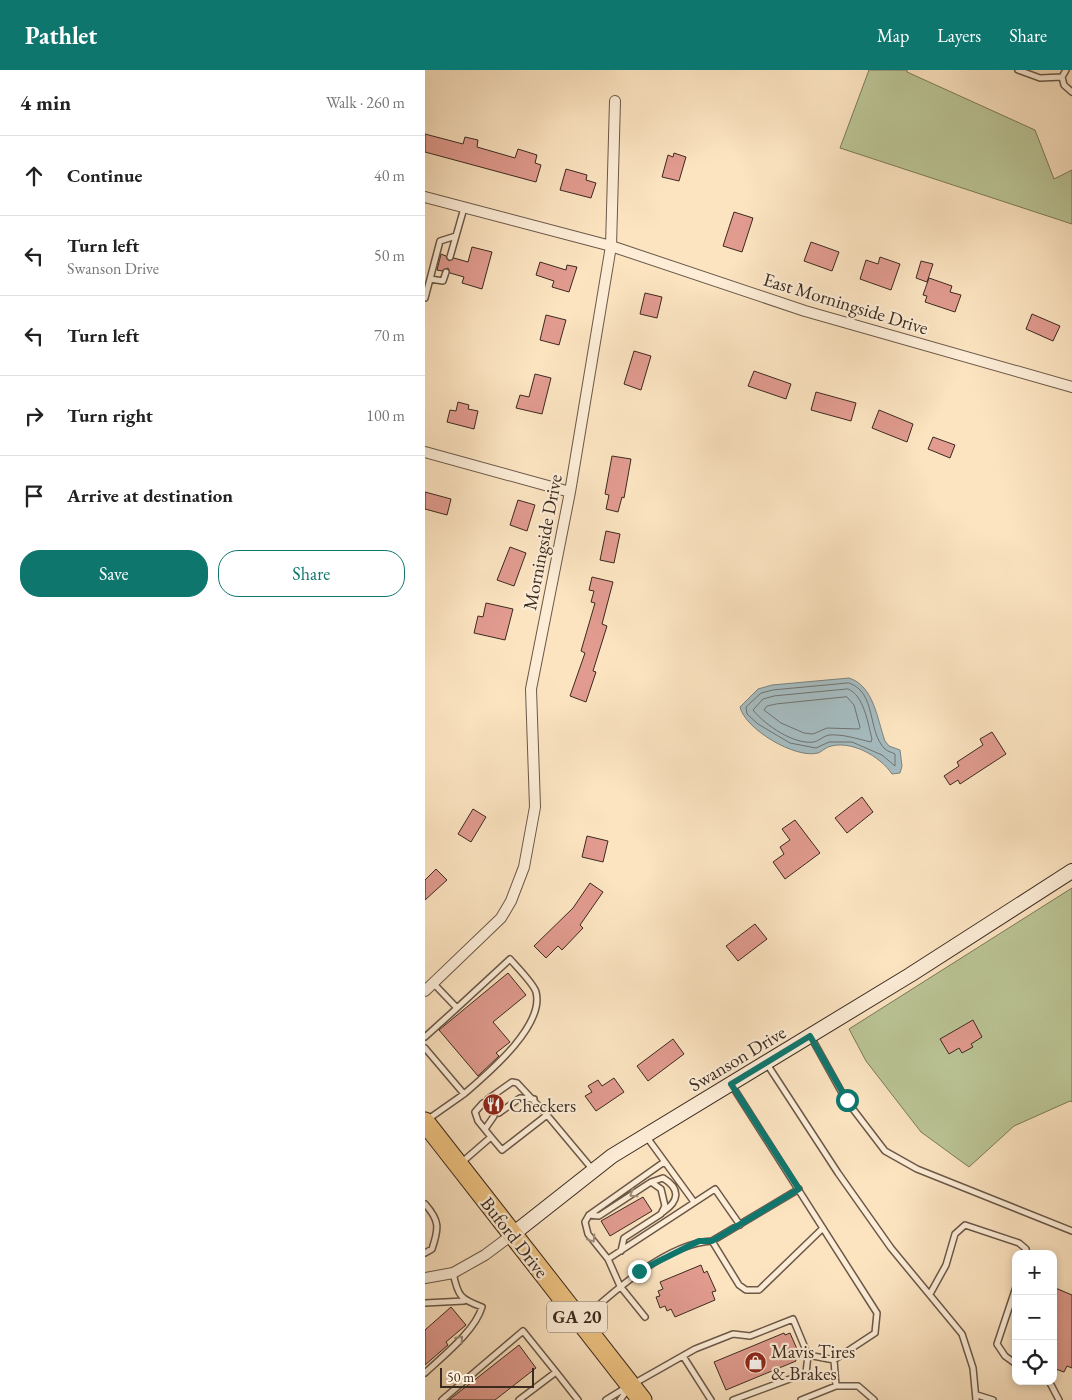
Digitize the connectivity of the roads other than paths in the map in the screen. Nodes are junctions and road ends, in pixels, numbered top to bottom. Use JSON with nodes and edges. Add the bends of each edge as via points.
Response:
{"nodes":[{"id":1,"x":1018,"y":70,"type":"edge"},
{"id":2,"x":1065,"y":70,"type":"edge"},
{"id":3,"x":1062,"y":77,"type":"junction"},
{"id":4,"x":1072,"y":92,"type":"edge"},
{"id":5,"x":615,"y":101,"type":"dead end"},
{"id":6,"x":425,"y":197,"type":"edge"},
{"id":7,"x":464,"y":207,"type":"junction"},
{"id":8,"x":456,"y":236,"type":"junction"},
{"id":9,"x":611,"y":246,"type":"junction"},
{"id":10,"x":450,"y":257,"type":"dead end"},
{"id":11,"x":446,"y":272,"type":"dead end"},
{"id":12,"x":430,"y":279,"type":"junction"},
{"id":13,"x":425,"y":298,"type":"edge"},
{"id":14,"x":1072,"y":387,"type":"edge"},
{"id":15,"x":425,"y":452,"type":"edge"},
{"id":16,"x":570,"y":492,"type":"junction"},
{"id":17,"x":1072,"y":871,"type":"edge"},
{"id":18,"x":434,"y":984,"type":"junction"},
{"id":19,"x":425,"y":991,"type":"edge"},
{"id":20,"x":457,"y":1008,"type":"junction"},
{"id":21,"x":810,"y":1036,"type":"junction"},
{"id":22,"x":425,"y":1038,"type":"edge"},
{"id":23,"x":425,"y":1048,"type":"edge"},
{"id":24,"x":766,"y":1063,"type":"junction"},
{"id":25,"x":731,"y":1084,"type":"junction"},
{"id":26,"x":463,"y":1094,"type":"junction"},
{"id":27,"x":488,"y":1099,"type":"dead end"},
{"id":28,"x":534,"y":1099,"type":"junction"},
{"id":29,"x":483,"y":1103,"type":"dead end"},
{"id":30,"x":547,"y":1114,"type":"junction"},
{"id":31,"x":425,"y":1122,"type":"edge"},
{"id":32,"x":485,"y":1129,"type":"junction"},
{"id":33,"x":646,"y":1135,"type":"junction"},
{"id":34,"x":491,"y":1137,"type":"junction"},
{"id":35,"x":664,"y":1162,"type":"junction"},
{"id":36,"x":459,"y":1165,"type":"junction"},
{"id":37,"x":593,"y":1170,"type":"junction"},
{"id":38,"x":651,"y":1182,"type":"junction"},
{"id":39,"x":799,"y":1189,"type":"junction"},
{"id":40,"x":695,"y":1202,"type":"junction"},
{"id":41,"x":425,"y":1204,"type":"edge"},
{"id":42,"x":425,"y":1210,"type":"edge"},
{"id":43,"x":661,"y":1214,"type":"junction"},
{"id":44,"x":434,"y":1215,"type":"junction"},
{"id":45,"x":589,"y":1215,"type":"junction"},
{"id":46,"x":740,"y":1225,"type":"junction"},
{"id":47,"x":823,"y":1228,"type":"junction"},
{"id":48,"x":1072,"y":1231,"type":"edge"},
{"id":49,"x":513,"y":1234,"type":"junction"},
{"id":50,"x":712,"y":1241,"type":"junction"},
{"id":51,"x":1026,"y":1250,"type":"edge"},
{"id":52,"x":621,"y":1252,"type":"junction"},
{"id":53,"x":425,"y":1253,"type":"edge"},
{"id":54,"x":608,"y":1259,"type":"junction"},
{"id":55,"x":453,"y":1273,"type":"junction"},
{"id":56,"x":425,"y":1278,"type":"edge"},
{"id":57,"x":620,"y":1286,"type":"junction"},
{"id":58,"x":930,"y":1294,"type":"junction"},
{"id":59,"x":1013,"y":1295,"type":"edge"},
{"id":60,"x":464,"y":1300,"type":"junction"},
{"id":61,"x":425,"y":1303,"type":"edge"},
{"id":62,"x":645,"y":1317,"type":"dead end"},
{"id":63,"x":580,"y":1321,"type":"junction"},
{"id":64,"x":809,"y":1355,"type":"junction"},
{"id":65,"x":683,"y":1356,"type":"junction"},
{"id":66,"x":834,"y":1360,"type":"junction"},
{"id":67,"x":1012,"y":1361,"type":"edge"},
{"id":68,"x":556,"y":1372,"type":"junction"},
{"id":69,"x":425,"y":1374,"type":"edge"},
{"id":70,"x":1051,"y":1385,"type":"edge"},
{"id":71,"x":836,"y":1386,"type":"junction"},
{"id":72,"x":625,"y":1393,"type":"edge"},
{"id":73,"x":976,"y":1397,"type":"edge"},
{"id":74,"x":442,"y":1400,"type":"edge"},
{"id":75,"x":519,"y":1400,"type":"edge"},
{"id":76,"x":578,"y":1400,"type":"edge"},
{"id":77,"x":606,"y":1400,"type":"edge"},
{"id":78,"x":642,"y":1400,"type":"edge"},
{"id":79,"x":711,"y":1400,"type":"edge"},
{"id":80,"x":733,"y":1400,"type":"edge"},
{"id":81,"x":801,"y":1400,"type":"edge"},
{"id":82,"x":874,"y":1400,"type":"edge"},
{"id":83,"x":993,"y":1400,"type":"edge"},
{"id":84,"x":1059,"y":1400,"type":"edge"}],
"edges":[{"from":1,"to":3,"type":"lane","via":[[1040,78]]},
{"from":2,"to":3,"type":"lane"},
{"from":3,"to":4,"type":"lane","via":[[1064,86]]},
{"from":5,"to":9,"type":"street","name":"Morningside Drive"},
{"from":6,"to":7,"type":"street","name":"East Morningside Drive"},
{"from":7,"to":8,"type":"lane"},
{"from":7,"to":9,"type":"street","name":"East Morningside Drive"},
{"from":8,"to":10,"type":"lane"},
{"from":8,"to":12,"type":"lane","via":[[440,241]]},
{"from":9,"to":14,"type":"street","name":"East Morningside Drive","via":[[805,311]]},
{"from":9,"to":16,"type":"street","name":"Morningside Drive"},
{"from":11,"to":12,"type":"lane","via":[[443,281]]},
{"from":12,"to":13,"type":"lane"},
{"from":15,"to":16,"type":"street"},
{"from":16,"to":18,"type":"street","name":"Morningside Drive","via":[[531,689],[535,807],[523,867],[511,902],[501,918]]},
{"from":17,"to":21,"type":"street","name":"Swanson Drive"},
{"from":18,"to":19,"type":"street"},
{"from":18,"to":20,"type":"lane"},
{"from":20,"to":22,"type":"lane"},
{"from":20,"to":26,"type":"lane","via":[[510,959],[536,990],[537,1008],[524,1032],[504,1057]]},
{"from":21,"to":24,"type":"street","name":"Swanson Drive"},
{"from":21,"to":48,"type":"lane","via":[[847,1100],[885,1150],[917,1169]]},
{"from":23,"to":26,"type":"lane"},
{"from":24,"to":25,"type":"street","name":"Swanson Drive"},
{"from":24,"to":58,"type":"lane","via":[[838,1173]]},
{"from":25,"to":33,"type":"street","name":"Swanson Drive"},
{"from":25,"to":39,"type":"lane"},
{"from":26,"to":31,"type":"lane"},
{"from":27,"to":28,"type":"lane","via":[[512,1082],[520,1084]]},
{"from":28,"to":30,"type":"lane"},
{"from":28,"to":32,"type":"lane","via":[[520,1098],[496,1114]]},
{"from":29,"to":32,"type":"lane","via":[[475,1112]]},
{"from":30,"to":34,"type":"lane","via":[[502,1150]]},
{"from":30,"to":37,"type":"lane"},
{"from":31,"to":36,"type":"highway","name":"Buford Drive","number":"GA 20"},
{"from":32,"to":34,"type":"lane"},
{"from":33,"to":35,"type":"lane"},
{"from":33,"to":37,"type":"street","name":"Swanson Drive"},
{"from":34,"to":36,"type":"lane"},
{"from":35,"to":40,"type":"lane"},
{"from":35,"to":45,"type":"lane"},
{"from":36,"to":49,"type":"highway","name":"Buford Drive","number":"GA 20"},
{"from":37,"to":49,"type":"street","name":"Swanson Drive"},
{"from":38,"to":43,"type":"lane","via":[[661,1189],[664,1197],[665,1206]]},
{"from":38,"to":43,"type":"lane","via":[[663,1178],[674,1190],[676,1199],[673,1205]]},
{"from":38,"to":45,"type":"lane","one_way":true,"via":[[599,1216]]},
{"from":39,"to":46,"type":"lane"},
{"from":39,"to":47,"type":"lane"},
{"from":40,"to":46,"type":"lane","via":[[715,1189]]},
{"from":40,"to":52,"type":"lane"},
{"from":41,"to":44,"type":"lane"},
{"from":42,"to":44,"type":"lane"},
{"from":43,"to":52,"type":"lane","via":[[624,1238]]},
{"from":44,"to":53,"type":"lane","via":[[438,1230],[432,1249]]},
{"from":45,"to":54,"type":"lane","one_way":true,"via":[[585,1222],[588,1234]]},
{"from":46,"to":50,"type":"lane"},
{"from":47,"to":50,"type":"lane","via":[[759,1290],[746,1290],[739,1285]]},
{"from":47,"to":66,"type":"lane","via":[[877,1313],[875,1333]]},
{"from":49,"to":55,"type":"street","name":"Swanson Drive"},
{"from":49,"to":63,"type":"highway","name":"Buford Drive","number":"GA 20"},
{"from":50,"to":57,"type":"lane","via":[[699,1241],[678,1251],[639,1271]]},
{"from":51,"to":58,"type":"lane","via":[[1019,1243],[965,1225],[955,1234],[946,1265]]},
{"from":52,"to":54,"type":"lane"},
{"from":54,"to":57,"type":"lane"},
{"from":55,"to":56,"type":"street","name":"Swanson Drive"},
{"from":55,"to":60,"type":"lane","via":[[457,1291]]},
{"from":57,"to":62,"type":"lane"},
{"from":57,"to":63,"type":"lane"},
{"from":58,"to":73,"type":"lane","via":[[962,1334],[973,1368]]},
{"from":59,"to":67,"type":"lane","via":[[997,1344]]},
{"from":60,"to":61,"type":"lane"},
{"from":69,"to":60,"type":"lane","one_way":true,"via":[[479,1316],[482,1307]]},
{"from":63,"to":72,"type":"highway","name":"Buford Drive","number":"GA 20"},
{"from":64,"to":65,"type":"lane","via":[[793,1319],[750,1336],[733,1334]]},
{"from":64,"to":66,"type":"lane"},
{"from":64,"to":80,"type":"lane","via":[[805,1373]]},
{"from":65,"to":72,"type":"lane"},
{"from":65,"to":79,"type":"lane"},
{"from":66,"to":71,"type":"lane"},
{"from":68,"to":74,"type":"lane","via":[[523,1331]]},
{"from":68,"to":75,"type":"lane"},
{"from":68,"to":76,"type":"lane"},
{"from":70,"to":84,"type":"lane"},
{"from":71,"to":81,"type":"lane"},
{"from":71,"to":82,"type":"lane","via":[[858,1386]]},
{"from":72,"to":77,"type":"lane"},
{"from":72,"to":78,"type":"highway","name":"Buford Drive","number":"GA 20"},
{"from":73,"to":83,"type":"lane"}]}
